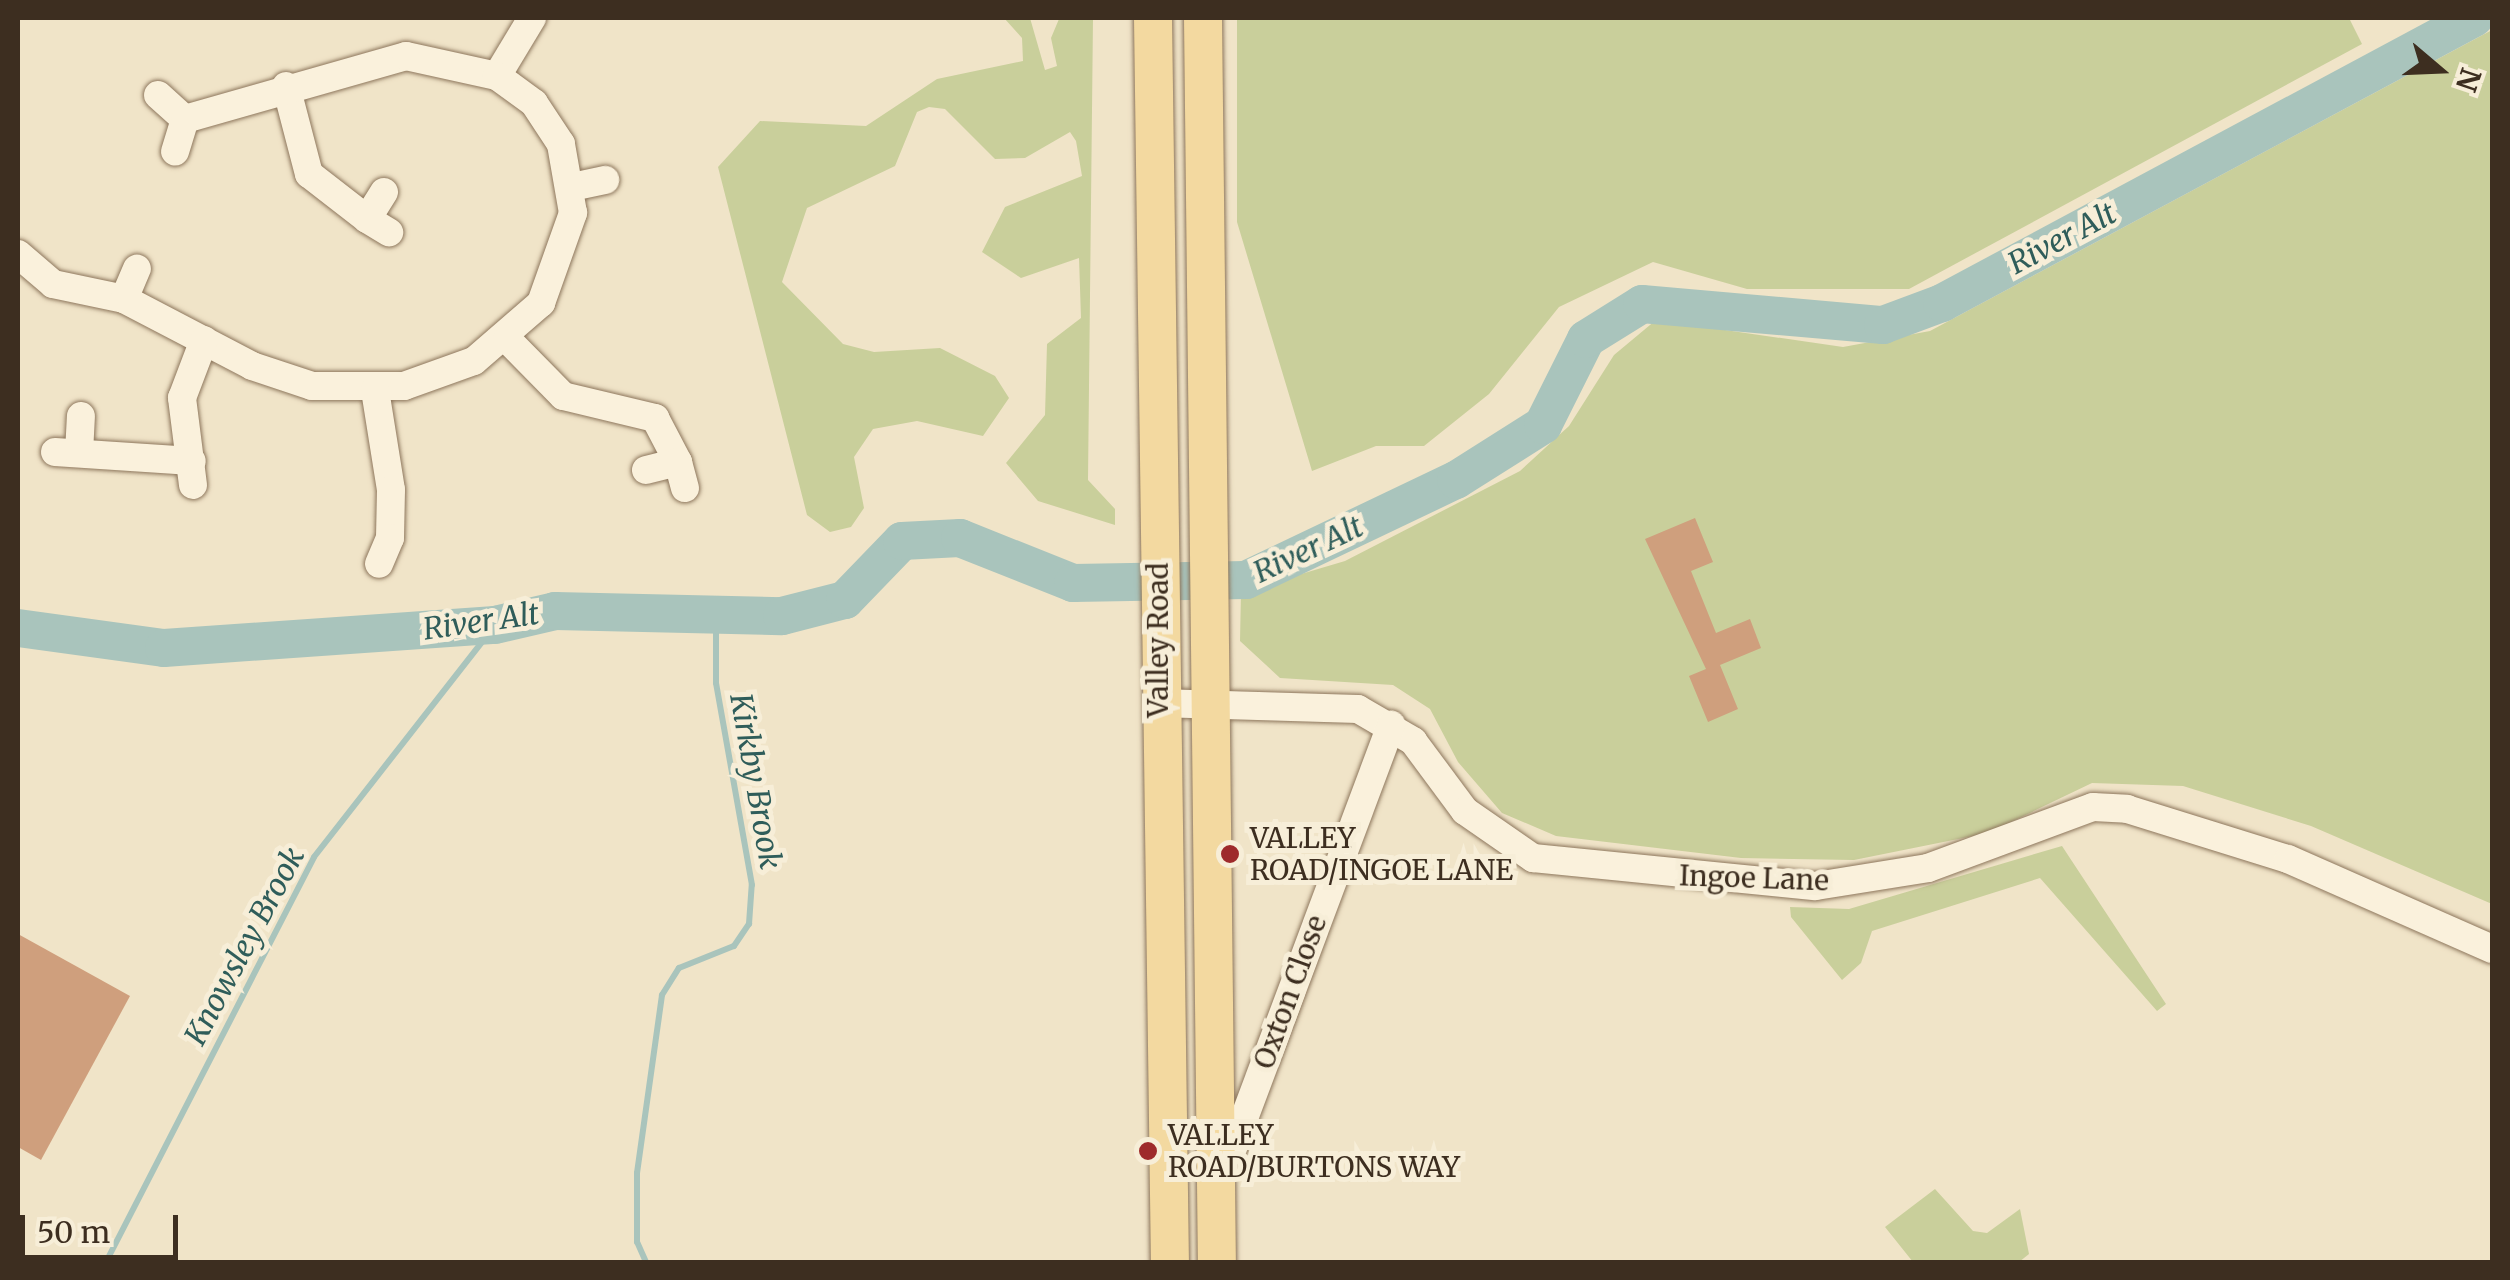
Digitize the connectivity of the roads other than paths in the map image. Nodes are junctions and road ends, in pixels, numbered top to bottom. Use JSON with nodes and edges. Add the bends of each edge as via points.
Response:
{"nodes":[{"id":1,"x":532,"y":18,"type":"edge"},
{"id":2,"x":1153,"y":18,"type":"edge"},
{"id":3,"x":1203,"y":18,"type":"edge"},
{"id":4,"x":497,"y":76,"type":"junction"},
{"id":5,"x":286,"y":86,"type":"junction"},
{"id":6,"x":158,"y":95,"type":"dead end"},
{"id":7,"x":185,"y":119,"type":"junction"},
{"id":8,"x":174,"y":151,"type":"dead end"},
{"id":9,"x":605,"y":180,"type":"dead end"},
{"id":10,"x":572,"y":186,"type":"junction"},
{"id":11,"x":384,"y":192,"type":"dead end"},
{"id":12,"x":18,"y":254,"type":"edge"},
{"id":13,"x":137,"y":268,"type":"dead end"},
{"id":14,"x":124,"y":298,"type":"junction"},
{"id":15,"x":507,"y":339,"type":"junction"},
{"id":16,"x":204,"y":340,"type":"junction"},
{"id":17,"x":375,"y":390,"type":"junction"},
{"id":18,"x":81,"y":416,"type":"dead end"},
{"id":19,"x":646,"y":470,"type":"dead end"},
{"id":20,"x":378,"y":564,"type":"dead end"},
{"id":21,"x":1207,"y":702,"type":"junction"},
{"id":22,"x":1158,"y":704,"type":"junction"},
{"id":23,"x":1391,"y":725,"type":"junction"},
{"id":24,"x":2492,"y":949,"type":"edge"},
{"id":25,"x":1233,"y":1148,"type":"dead end"},
{"id":26,"x":1170,"y":1262,"type":"edge"},
{"id":27,"x":1217,"y":1262,"type":"edge"}],
"edges":[{"from":1,"to":4,"type":"street"},
{"from":2,"to":22,"type":"main road","name":"Valley Road"},
{"from":3,"to":21,"type":"main road","name":"Valley Road"},
{"from":4,"to":5,"type":"street","via":[[406,56]]},
{"from":4,"to":10,"type":"street","via":[[549,122]]},
{"from":5,"to":7,"type":"street"},
{"from":5,"to":11,"type":"street","via":[[310,174],[378,226]]},
{"from":6,"to":7,"type":"street"},
{"from":7,"to":8,"type":"street"},
{"from":9,"to":10,"type":"street"},
{"from":10,"to":15,"type":"street","via":[[562,264],[542,303]]},
{"from":12,"to":14,"type":"street","via":[[53,284]]},
{"from":13,"to":14,"type":"street"},
{"from":14,"to":16,"type":"street"},
{"from":15,"to":17,"type":"street","via":[[457,370]]},
{"from":15,"to":19,"type":"street","via":[[563,396],[654,418],[681,475]]},
{"from":16,"to":17,"type":"street","via":[[288,381]]},
{"from":16,"to":18,"type":"street","via":[[182,398],[193,473],[67,452]]},
{"from":17,"to":20,"type":"street","via":[[391,490],[390,538]]},
{"from":21,"to":22,"type":"street"},
{"from":21,"to":23,"type":"street","via":[[1314,704]]},
{"from":21,"to":27,"type":"main road","name":"Valley Road"},
{"from":22,"to":26,"type":"main road","name":"Valley Road"},
{"from":23,"to":24,"type":"street","name":"Ingoe Lane","via":[[1464,811],[1532,858],[1816,886],[1928,868],[2093,806],[2127,809],[2288,859]]},
{"from":23,"to":25,"type":"street","name":"Oxton Close"}]}
